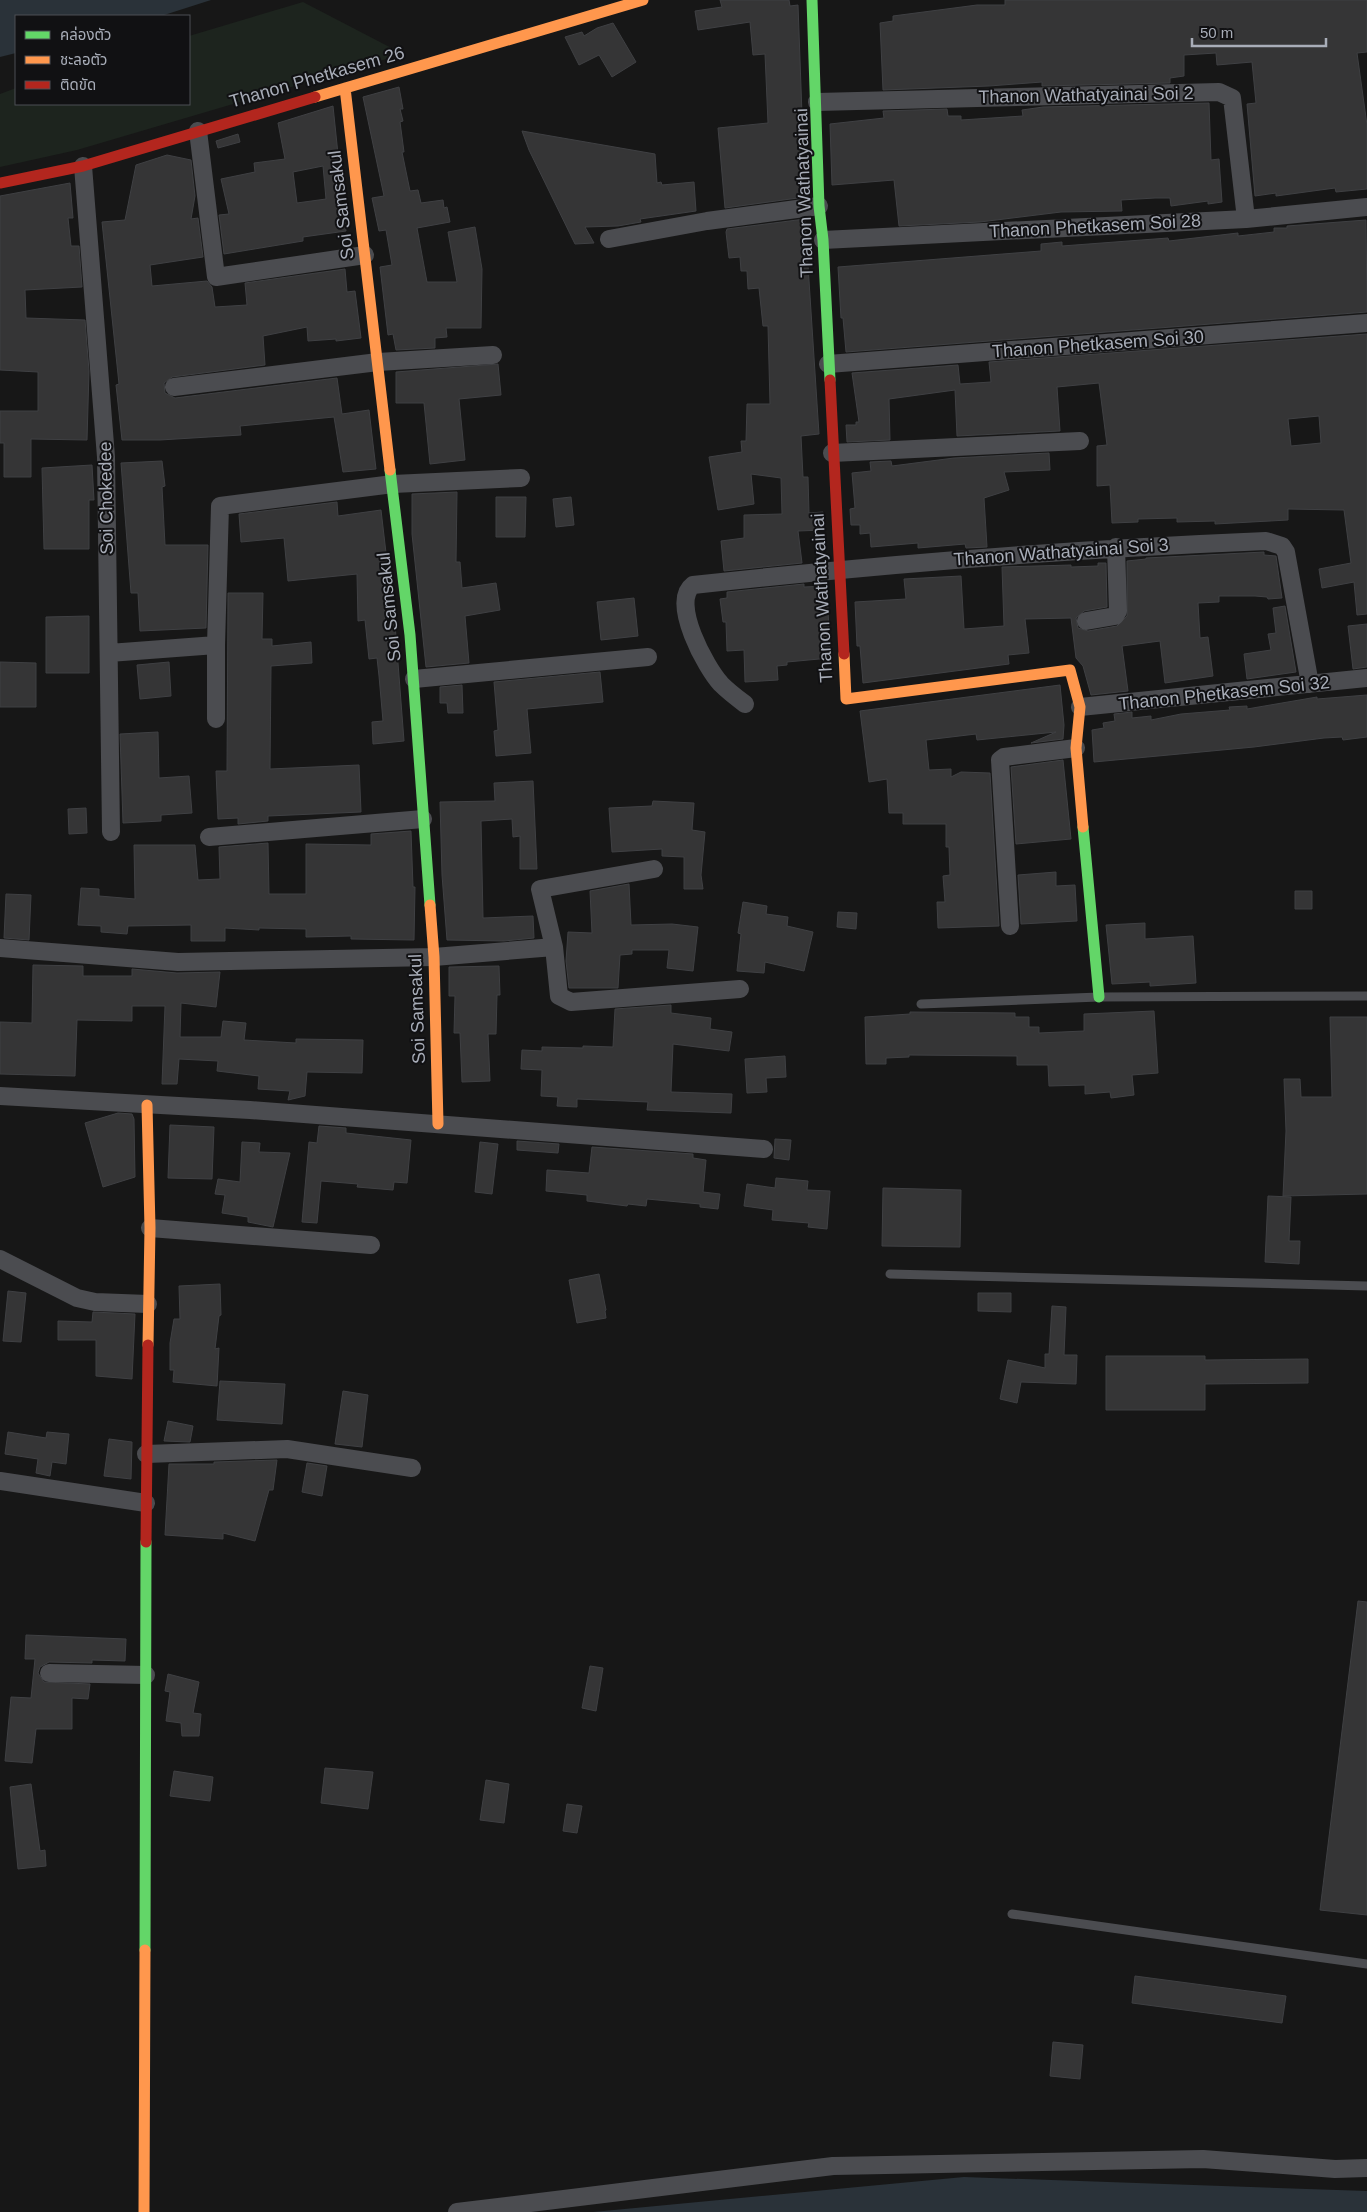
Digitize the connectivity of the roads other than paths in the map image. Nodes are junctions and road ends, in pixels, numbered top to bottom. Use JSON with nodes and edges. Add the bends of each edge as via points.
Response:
{"nodes":[{"id":1,"x":643,"y":0,"type":"edge"},
{"id":2,"x":812,"y":0,"type":"edge"},
{"id":3,"x":344,"y":88,"type":"junction"},
{"id":4,"x":817,"y":102,"type":"junction"},
{"id":5,"x":198,"y":131,"type":"junction"},
{"id":6,"x":82,"y":166,"type":"junction"},
{"id":7,"x":0,"y":183,"type":"edge"},
{"id":8,"x":819,"y":206,"type":"junction"},
{"id":9,"x":1367,"y":207,"type":"edge"},
{"id":10,"x":1246,"y":219,"type":"junction"},
{"id":11,"x":609,"y":239,"type":"dead end"},
{"id":12,"x":823,"y":240,"type":"junction"},
{"id":13,"x":365,"y":255,"type":"junction"},
{"id":14,"x":1367,"y":324,"type":"edge"},
{"id":15,"x":493,"y":355,"type":"dead end"},
{"id":16,"x":378,"y":362,"type":"junction"},
{"id":17,"x":828,"y":364,"type":"junction"},
{"id":18,"x":174,"y":387,"type":"dead end"},
{"id":19,"x":1080,"y":441,"type":"dead end"},
{"id":20,"x":832,"y":453,"type":"junction"},
{"id":21,"x":521,"y":478,"type":"dead end"},
{"id":22,"x":393,"y":484,"type":"junction"},
{"id":23,"x":1116,"y":547,"type":"junction"},
{"id":24,"x":838,"y":569,"type":"junction"},
{"id":25,"x":1086,"y":621,"type":"dead end"},
{"id":26,"x":216,"y":645,"type":"junction"},
{"id":27,"x":109,"y":653,"type":"junction"},
{"id":28,"x":648,"y":658,"type":"dead end"},
{"id":29,"x":414,"y":678,"type":"junction"},
{"id":30,"x":1367,"y":678,"type":"edge"},
{"id":31,"x":1310,"y":684,"type":"junction"},
{"id":32,"x":745,"y":704,"type":"dead end"},
{"id":33,"x":1080,"y":707,"type":"junction"},
{"id":34,"x":216,"y":719,"type":"dead end"},
{"id":35,"x":1076,"y":748,"type":"junction"},
{"id":36,"x":423,"y":819,"type":"junction"},
{"id":37,"x":111,"y":832,"type":"dead end"},
{"id":38,"x":209,"y":837,"type":"dead end"},
{"id":39,"x":654,"y":869,"type":"dead end"},
{"id":40,"x":1010,"y":926,"type":"dead end"},
{"id":41,"x":554,"y":947,"type":"junction"},
{"id":42,"x":0,"y":948,"type":"edge"},
{"id":43,"x":434,"y":957,"type":"junction"},
{"id":44,"x":740,"y":989,"type":"dead end"},
{"id":45,"x":1367,"y":996,"type":"edge"},
{"id":46,"x":1099,"y":997,"type":"junction"},
{"id":47,"x":921,"y":1004,"type":"dead end"},
{"id":48,"x":0,"y":1096,"type":"edge"},
{"id":49,"x":147,"y":1105,"type":"junction"},
{"id":50,"x":438,"y":1124,"type":"junction"},
{"id":51,"x":764,"y":1149,"type":"dead end"},
{"id":52,"x":150,"y":1228,"type":"junction"},
{"id":53,"x":371,"y":1245,"type":"dead end"},
{"id":54,"x":0,"y":1259,"type":"edge"},
{"id":55,"x":890,"y":1274,"type":"dead end"},
{"id":56,"x":1367,"y":1286,"type":"edge"},
{"id":57,"x":148,"y":1304,"type":"junction"},
{"id":58,"x":146,"y":1454,"type":"junction"},
{"id":59,"x":412,"y":1468,"type":"dead end"},
{"id":60,"x":0,"y":1480,"type":"edge"},
{"id":61,"x":146,"y":1503,"type":"junction"},
{"id":62,"x":49,"y":1674,"type":"dead end"},
{"id":63,"x":146,"y":1675,"type":"junction"},
{"id":64,"x":1012,"y":1914,"type":"dead end"},
{"id":65,"x":1367,"y":1964,"type":"edge"},
{"id":66,"x":1367,"y":2168,"type":"edge"},
{"id":67,"x":144,"y":2212,"type":"edge"},
{"id":68,"x":457,"y":2212,"type":"edge"}],
"edges":[{"from":1,"to":3,"type":"street","name":"Thanon Phetkasem 26"},
{"from":2,"to":4,"type":"street","name":"Thanon Wathatyainai"},
{"from":3,"to":5,"type":"street","name":"Thanon Phetkasem 26"},
{"from":3,"to":13,"type":"street","name":"Soi Samsakul"},
{"from":4,"to":8,"type":"street","name":"Thanon Wathatyainai"},
{"from":4,"to":10,"type":"street","name":"Thanon Wathatyainai Soi 2","via":[[1219,92],[1232,98]]},
{"from":5,"to":6,"type":"street","name":"Thanon Phetkasem 26"},
{"from":5,"to":13,"type":"street","via":[[216,277]]},
{"from":6,"to":7,"type":"street","name":"Thanon Phetkasem 26"},
{"from":6,"to":27,"type":"street","name":"Soi Chokedee","via":[[106,457]]},
{"from":8,"to":11,"type":"street","via":[[706,221]]},
{"from":8,"to":12,"type":"street","name":"Thanon Wathatyainai"},
{"from":9,"to":10,"type":"street","name":"Thanon Phetkasem Soi 28"},
{"from":10,"to":12,"type":"street","name":"Thanon Phetkasem Soi 28"},
{"from":12,"to":17,"type":"street","name":"Thanon Wathatyainai"},
{"from":13,"to":16,"type":"street","name":"Soi Samsakul"},
{"from":14,"to":17,"type":"street","name":"Thanon Phetkasem Soi 30"},
{"from":15,"to":16,"type":"street"},
{"from":16,"to":18,"type":"street"},
{"from":16,"to":22,"type":"street","name":"Soi Samsakul"},
{"from":17,"to":20,"type":"street","name":"Thanon Wathatyainai"},
{"from":19,"to":20,"type":"street"},
{"from":20,"to":24,"type":"street","name":"Thanon Wathatyainai"},
{"from":21,"to":22,"type":"street"},
{"from":22,"to":26,"type":"street","via":[[220,506]]},
{"from":22,"to":29,"type":"street","name":"Soi Samsakul"},
{"from":23,"to":24,"type":"street","name":"Thanon Wathatyainai Soi 3"},
{"from":23,"to":25,"type":"street","via":[[1118,611],[1115,616]]},
{"from":23,"to":31,"type":"street","name":"Thanon Wathatyainai Soi 3","via":[[1266,540],[1282,546],[1288,562]]},
{"from":24,"to":32,"type":"street","name":"Thanon Wathatyainai Soi 3","via":[[689,588],[686,608],[696,647],[721,684]]},
{"from":24,"to":33,"type":"street","name":"Thanon Wathatyainai","via":[[846,699],[1070,670]]},
{"from":26,"to":27,"type":"street"},
{"from":26,"to":34,"type":"street"},
{"from":27,"to":37,"type":"street","name":"Soi Chokedee"},
{"from":28,"to":29,"type":"street"},
{"from":29,"to":36,"type":"street","name":"Soi Samsakul"},
{"from":30,"to":31,"type":"street","name":"Thanon Phetkasem Soi 32"},
{"from":31,"to":33,"type":"street","name":"Thanon Phetkasem Soi 32"},
{"from":33,"to":35,"type":"street","name":"Thanon Wathatyainai"},
{"from":35,"to":40,"type":"street","via":[[1000,760]]},
{"from":35,"to":46,"type":"street","name":"Thanon Wathatyainai"},
{"from":36,"to":38,"type":"street"},
{"from":36,"to":43,"type":"street","name":"Soi Samsakul"},
{"from":39,"to":41,"type":"street","via":[[540,889]]},
{"from":41,"to":43,"type":"street"},
{"from":41,"to":44,"type":"street","via":[[558,996],[571,1002]]},
{"from":42,"to":43,"type":"street","via":[[178,962]]},
{"from":43,"to":50,"type":"street","name":"Soi Samsakul"},
{"from":45,"to":46,"type":"lane"},
{"from":46,"to":47,"type":"lane"},
{"from":48,"to":49,"type":"street"},
{"from":49,"to":50,"type":"street"},
{"from":49,"to":52,"type":"street"},
{"from":50,"to":51,"type":"street"},
{"from":52,"to":53,"type":"street"},
{"from":52,"to":57,"type":"street"},
{"from":54,"to":57,"type":"street","via":[[77,1298]]},
{"from":55,"to":56,"type":"lane"},
{"from":57,"to":58,"type":"street"},
{"from":58,"to":59,"type":"street","via":[[287,1449]]},
{"from":58,"to":61,"type":"street"},
{"from":60,"to":61,"type":"street"},
{"from":61,"to":63,"type":"street"},
{"from":62,"to":63,"type":"street"},
{"from":63,"to":67,"type":"street"},
{"from":64,"to":65,"type":"lane"},
{"from":66,"to":68,"type":"street","via":[[1336,2169],[1203,2159],[833,2166]]}]}
